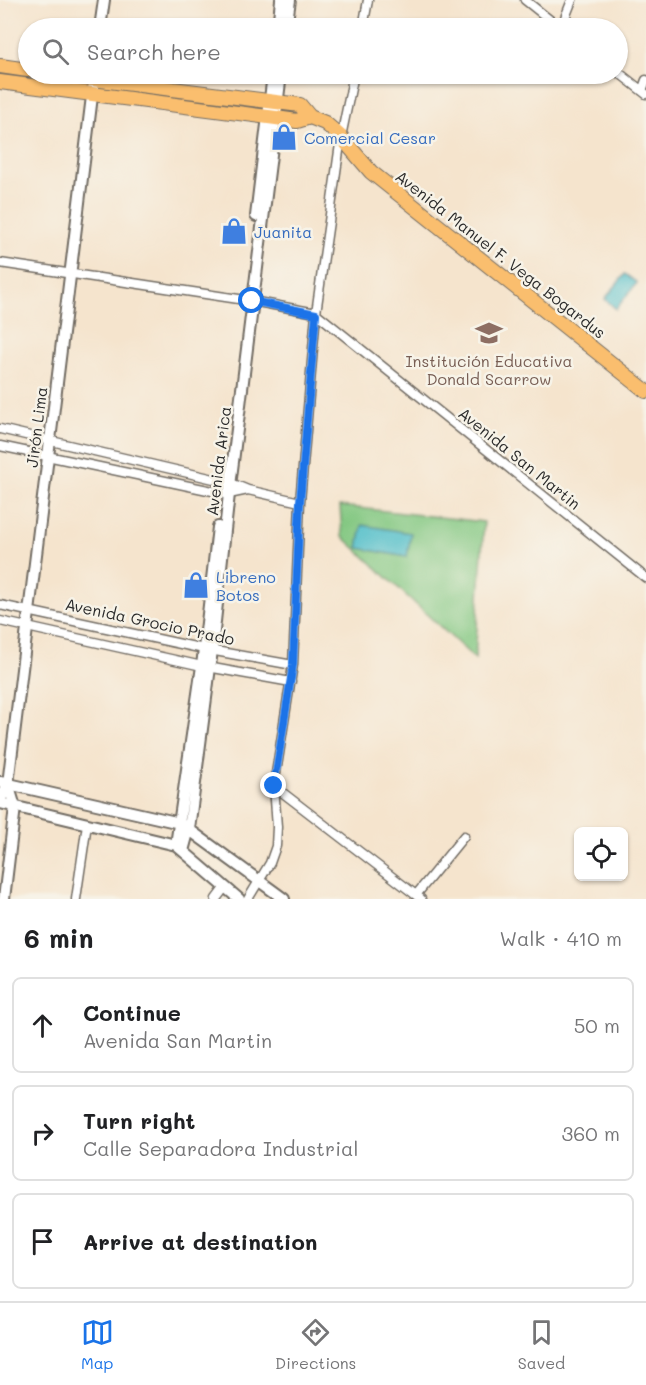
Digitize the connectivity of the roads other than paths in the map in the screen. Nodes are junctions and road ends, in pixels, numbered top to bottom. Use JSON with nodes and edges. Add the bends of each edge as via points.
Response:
{"nodes":[{"id":1,"x":104,"y":0,"type":"edge"},
{"id":2,"x":281,"y":0,"type":"edge"},
{"id":3,"x":290,"y":0,"type":"edge"},
{"id":4,"x":368,"y":0,"type":"edge"},
{"id":5,"x":525,"y":0,"type":"edge"},
{"id":6,"x":572,"y":0,"type":"edge"},
{"id":7,"x":101,"y":18,"type":"edge"},
{"id":8,"x":279,"y":18,"type":"edge"},
{"id":9,"x":287,"y":18,"type":"edge"},
{"id":10,"x":365,"y":18,"type":"edge"},
{"id":11,"x":548,"y":18,"type":"edge"},
{"id":12,"x":564,"y":18,"type":"edge"},
{"id":13,"x":0,"y":66,"type":"edge"},
{"id":14,"x":18,"y":69,"type":"edge"},
{"id":15,"x":628,"y":80,"type":"edge"},
{"id":16,"x":646,"y":80,"type":"edge"},
{"id":17,"x":0,"y":82,"type":"edge"},
{"id":18,"x":93,"y":84,"type":"edge"},
{"id":19,"x":152,"y":84,"type":"edge"},
{"id":20,"x":273,"y":84,"type":"edge"},
{"id":21,"x":278,"y":84,"type":"edge"},
{"id":22,"x":352,"y":84,"type":"edge"},
{"id":23,"x":644,"y":93,"type":"edge"},
{"id":24,"x":92,"y":96,"type":"junction"},
{"id":25,"x":274,"y":101,"type":"junction"},
{"id":26,"x":310,"y":117,"type":"junction"},
{"id":27,"x":272,"y":118,"type":"junction"},
{"id":28,"x":341,"y":137,"type":"junction"},
{"id":29,"x":0,"y":262,"type":"edge"},
{"id":30,"x":70,"y":272,"type":"junction"},
{"id":31,"x":249,"y":300,"type":"junction"},
{"id":32,"x":316,"y":314,"type":"junction"},
{"id":33,"x":646,"y":391,"type":"edge"},
{"id":34,"x":0,"y":429,"type":"edge"},
{"id":35,"x":50,"y":440,"type":"junction"},
{"id":36,"x":0,"y":446,"type":"edge"},
{"id":37,"x":48,"y":456,"type":"junction"},
{"id":38,"x":227,"y":488,"type":"junction"},
{"id":39,"x":300,"y":502,"type":"junction"},
{"id":40,"x":646,"y":578,"type":"edge"},
{"id":41,"x":0,"y":605,"type":"edge"},
{"id":42,"x":29,"y":611,"type":"junction"},
{"id":43,"x":0,"y":621,"type":"edge"},
{"id":44,"x":27,"y":626,"type":"junction"},
{"id":45,"x":208,"y":649,"type":"junction"},
{"id":46,"x":293,"y":665,"type":"junction"},
{"id":47,"x":206,"y":667,"type":"junction"},
{"id":48,"x":291,"y":682,"type":"junction"},
{"id":49,"x":4,"y":783,"type":"edge"},
{"id":50,"x":274,"y":786,"type":"junction"},
{"id":51,"x":0,"y":802,"type":"edge"},
{"id":52,"x":15,"y":807,"type":"junction"},
{"id":53,"x":87,"y":824,"type":"junction"},
{"id":54,"x":184,"y":826,"type":"junction"},
{"id":55,"x":464,"y":836,"type":"dead end"},
{"id":56,"x":180,"y":848,"type":"junction"},
{"id":57,"x":4,"y":876,"type":"edge"},
{"id":58,"x":259,"y":882,"type":"junction"},
{"id":59,"x":225,"y":887,"type":"junction"},
{"id":60,"x":419,"y":897,"type":"edge"},
{"id":61,"x":280,"y":898,"type":"edge"},
{"id":62,"x":4,"y":899,"type":"edge"},
{"id":63,"x":76,"y":899,"type":"edge"},
{"id":64,"x":216,"y":899,"type":"edge"},
{"id":65,"x":239,"y":899,"type":"edge"},
{"id":66,"x":248,"y":899,"type":"edge"}],
"edges":[{"from":1,"to":7,"type":"street"},
{"from":2,"to":8,"type":"street"},
{"from":3,"to":9,"type":"street"},
{"from":4,"to":10,"type":"street"},
{"from":5,"to":11,"type":"street"},
{"from":6,"to":12,"type":"street"},
{"from":13,"to":14,"type":"main road"},
{"from":15,"to":23,"type":"street"},
{"from":16,"to":23,"type":"street"},
{"from":17,"to":24,"type":"main road"},
{"from":18,"to":24,"type":"street","name":"Jirón Lima"},
{"from":19,"to":25,"type":"main road","name":"Avenida Manuel F. Vega Bogardus"},
{"from":20,"to":25,"type":"street","name":"Avenida Arica"},
{"from":21,"to":25,"type":"street","name":"Avenida Arica"},
{"from":22,"to":28,"type":"street"},
{"from":24,"to":27,"type":"main road"},
{"from":24,"to":30,"type":"street","name":"Jirón Lima"},
{"from":25,"to":26,"type":"main road","name":"Avenida Manuel F. Vega Bogardus","via":[[300,105]]},
{"from":25,"to":27,"type":"street","name":"Avenida Arica"},
{"from":26,"to":27,"type":"main road","via":[[297,121]]},
{"from":26,"to":28,"type":"main road","name":"Avenida Manuel F. Vega Bogardus","via":[[325,123]]},
{"from":27,"to":31,"type":"street","name":"Avenida Arica"},
{"from":28,"to":32,"type":"street"},
{"from":28,"to":33,"type":"main road","name":"Avenida Manuel F. Vega Bogardus","via":[[371,172]]},
{"from":29,"to":30,"type":"street","name":"Avenida San Martin"},
{"from":30,"to":31,"type":"street","name":"Avenida San Martin"},
{"from":30,"to":35,"type":"street","name":"Jirón Lima"},
{"from":31,"to":32,"type":"street","name":"Avenida San Martin"},
{"from":31,"to":38,"type":"street","name":"Avenida Arica"},
{"from":32,"to":39,"type":"street"},
{"from":32,"to":40,"type":"street","name":"Avenida San Martin"},
{"from":34,"to":35,"type":"street"},
{"from":35,"to":37,"type":"street","name":"Jirón Lima"},
{"from":35,"to":38,"type":"street"},
{"from":36,"to":37,"type":"street"},
{"from":37,"to":38,"type":"street"},
{"from":37,"to":42,"type":"street","name":"Jirón Lima"},
{"from":38,"to":39,"type":"street"},
{"from":38,"to":45,"type":"street","name":"Avenida Arica"},
{"from":39,"to":46,"type":"street"},
{"from":41,"to":42,"type":"street","name":"Avenida Grocio Prado"},
{"from":42,"to":44,"type":"street","name":"Jirón Lima"},
{"from":42,"to":45,"type":"street","name":"Avenida Grocio Prado"},
{"from":43,"to":44,"type":"street","name":"Avenida Grocio Prado"},
{"from":44,"to":47,"type":"street","name":"Avenida Grocio Prado"},
{"from":44,"to":49,"type":"street","name":"Jirón Lima"},
{"from":45,"to":46,"type":"street","name":"Avenida Grocio Prado"},
{"from":45,"to":47,"type":"street","name":"Avenida Arica"},
{"from":46,"to":48,"type":"street"},
{"from":47,"to":48,"type":"street","name":"Avenida Grocio Prado"},
{"from":47,"to":54,"type":"street","name":"Avenida Arica"},
{"from":48,"to":50,"type":"street"},
{"from":49,"to":51,"type":"street"},
{"from":49,"to":52,"type":"street"},
{"from":49,"to":54,"type":"street"},
{"from":50,"to":58,"type":"street","via":[[276,846]]},
{"from":50,"to":60,"type":"street"},
{"from":51,"to":52,"type":"street"},
{"from":52,"to":53,"type":"street"},
{"from":52,"to":57,"type":"street"},
{"from":53,"to":56,"type":"street"},
{"from":53,"to":63,"type":"street"},
{"from":54,"to":56,"type":"street","name":"Avenida Arica"},
{"from":54,"to":58,"type":"street"},
{"from":55,"to":60,"type":"street"},
{"from":56,"to":59,"type":"street"},
{"from":57,"to":62,"type":"street"},
{"from":58,"to":61,"type":"street"},
{"from":58,"to":66,"type":"street"},
{"from":59,"to":64,"type":"street"},
{"from":59,"to":65,"type":"street"}]}
